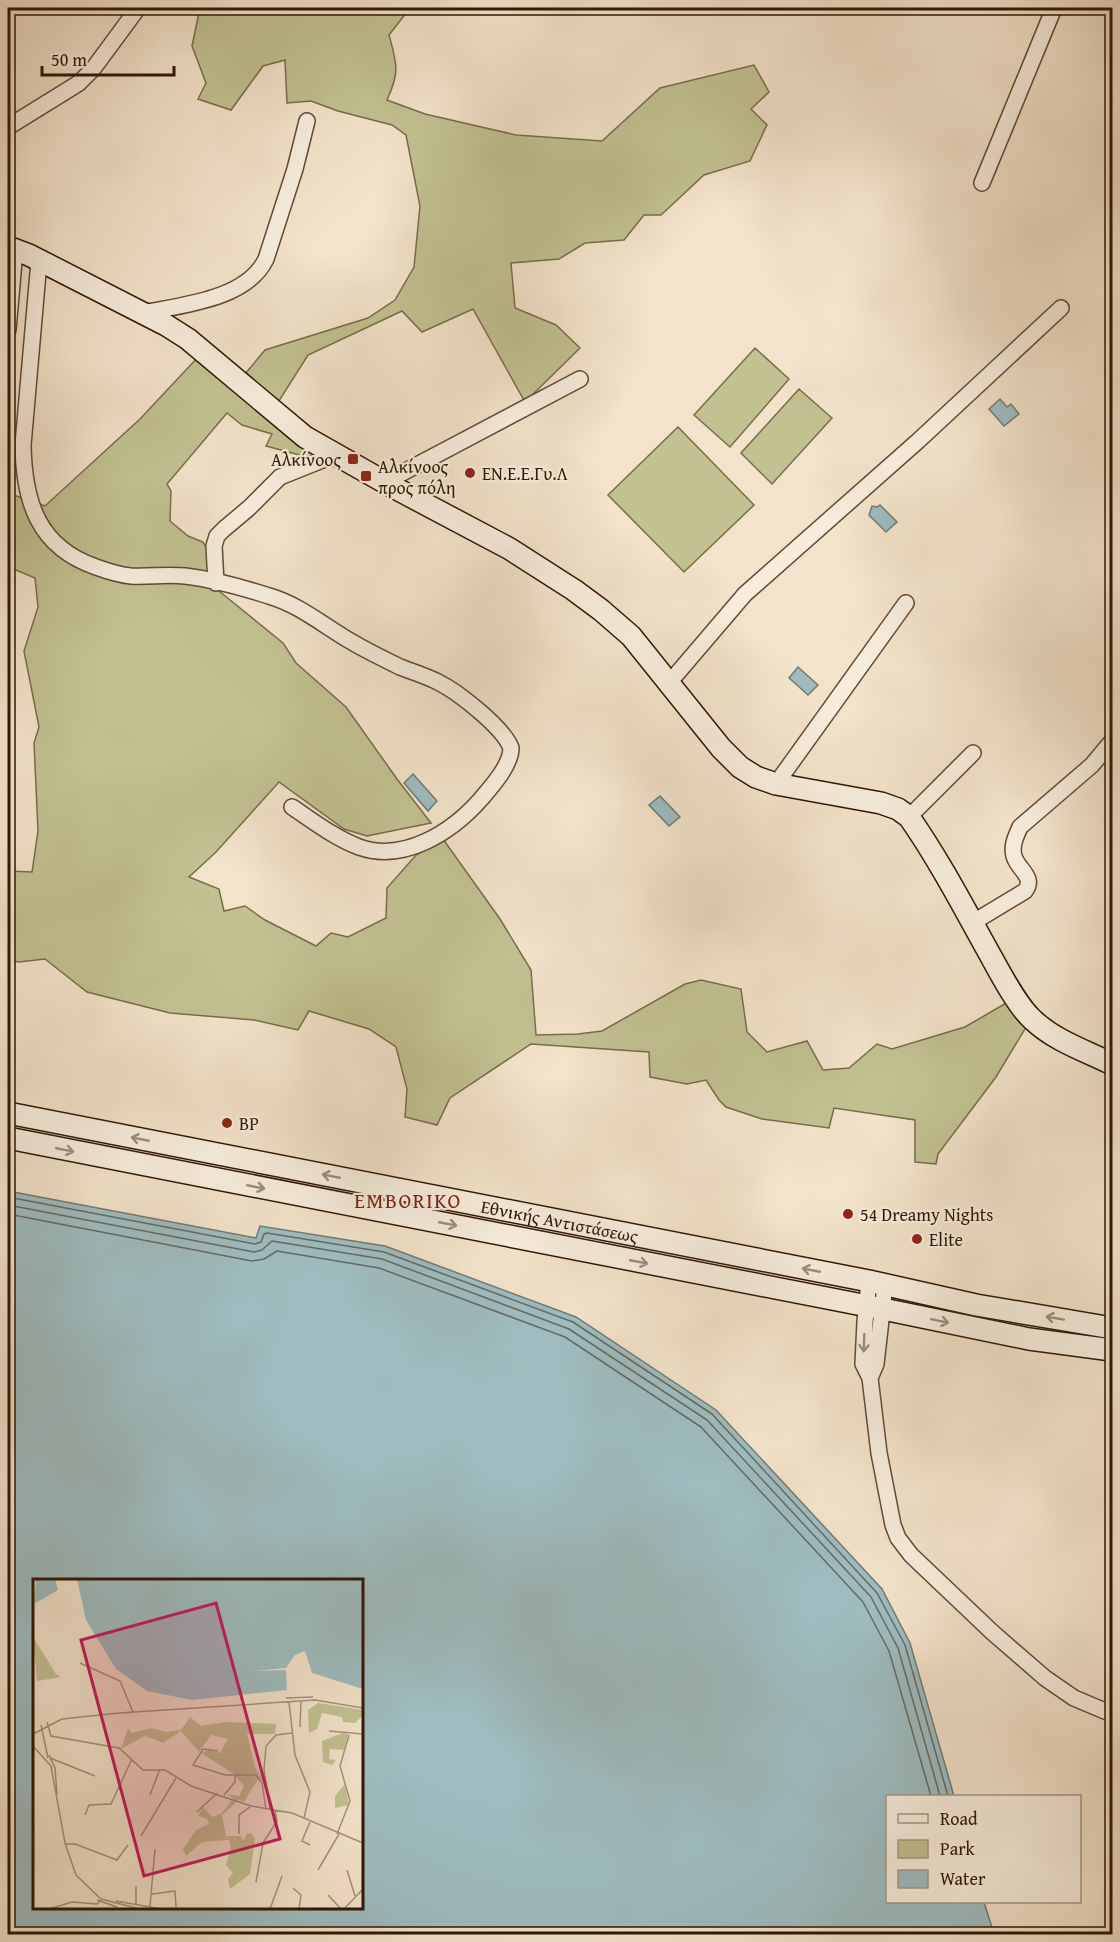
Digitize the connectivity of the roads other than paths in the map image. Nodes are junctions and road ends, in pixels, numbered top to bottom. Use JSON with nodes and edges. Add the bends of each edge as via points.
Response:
{"nodes":[{"id":1,"x":138,"y":8,"type":"edge"},
{"id":2,"x":1054,"y":8,"type":"edge"},
{"id":3,"x":307,"y":121,"type":"dead end"},
{"id":4,"x":8,"y":127,"type":"edge"},
{"id":5,"x":982,"y":183,"type":"dead end"},
{"id":6,"x":11,"y":248,"type":"edge"},
{"id":7,"x":39,"y":261,"type":"junction"},
{"id":8,"x":1061,"y":308,"type":"dead end"},
{"id":9,"x":143,"y":313,"type":"junction"},
{"id":10,"x":8,"y":330,"type":"edge"},
{"id":11,"x":580,"y":379,"type":"dead end"},
{"id":12,"x":335,"y":455,"type":"junction"},
{"id":13,"x":385,"y":482,"type":"junction"},
{"id":14,"x":216,"y":583,"type":"junction"},
{"id":15,"x":906,"y":603,"type":"dead end"},
{"id":16,"x":669,"y":683,"type":"junction"},
{"id":17,"x":1113,"y":741,"type":"edge"},
{"id":18,"x":973,"y":753,"type":"dead end"},
{"id":19,"x":776,"y":784,"type":"junction"},
{"id":20,"x":292,"y":807,"type":"dead end"},
{"id":21,"x":909,"y":818,"type":"junction"},
{"id":22,"x":972,"y":923,"type":"junction"},
{"id":23,"x":1113,"y":1064,"type":"edge"},
{"id":24,"x":8,"y":1113,"type":"edge"},
{"id":25,"x":8,"y":1138,"type":"edge"},
{"id":26,"x":877,"y":1283,"type":"junction"},
{"id":27,"x":874,"y":1307,"type":"junction"},
{"id":28,"x":1113,"y":1329,"type":"edge"},
{"id":29,"x":1113,"y":1350,"type":"edge"},
{"id":30,"x":1113,"y":1714,"type":"edge"}],
"edges":[{"from":1,"to":4,"type":"street","via":[[86,76]]},
{"from":2,"to":5,"type":"street"},
{"from":3,"to":9,"type":"street","via":[[261,271],[233,291]]},
{"from":6,"to":7,"type":"main road"},
{"from":6,"to":10,"type":"street"},
{"from":7,"to":9,"type":"main road"},
{"from":7,"to":14,"type":"street","via":[[22,445],[23,471],[38,521],[57,546],[71,556],[110,572],[129,576],[169,574]]},
{"from":8,"to":16,"type":"street","via":[[745,594]]},
{"from":9,"to":12,"type":"main road","via":[[188,339],[305,437]]},
{"from":11,"to":13,"type":"street"},
{"from":12,"to":13,"type":"main road"},
{"from":12,"to":14,"type":"street","via":[[280,477],[217,536]]},
{"from":13,"to":16,"type":"main road","via":[[510,549],[574,590],[631,636]]},
{"from":14,"to":20,"type":"street","via":[[289,604],[352,642],[444,685],[500,730],[511,748],[507,764],[461,819],[428,840],[406,848],[362,848]]},
{"from":15,"to":19,"type":"street"},
{"from":16,"to":19,"type":"main road","via":[[740,767]]},
{"from":17,"to":22,"type":"street","via":[[1092,765],[1020,827],[1014,858],[1029,881],[1025,891]]},
{"from":18,"to":21,"type":"street"},
{"from":19,"to":21,"type":"main road","via":[[881,803]]},
{"from":21,"to":22,"type":"main road"},
{"from":22,"to":23,"type":"main road","via":[[1031,1019],[1067,1043]]},
{"from":26,"to":24,"type":"main road","name":"Εθνικής Αντιστάσεως","one_way":true},
{"from":25,"to":27,"type":"main road","name":"Εθνικής Αντιστάσεως","one_way":true},
{"from":26,"to":27,"type":"street"},
{"from":28,"to":26,"type":"main road","name":"Εθνικής Αντιστάσεως","one_way":true},
{"from":27,"to":29,"type":"main road","name":"Εθνικής Αντιστάσεως","one_way":true,"via":[[1011,1336]]},
{"from":27,"to":30,"type":"street","via":[[876,1364],[870,1378],[891,1519],[902,1544],[1045,1678],[1074,1698]]}]}
